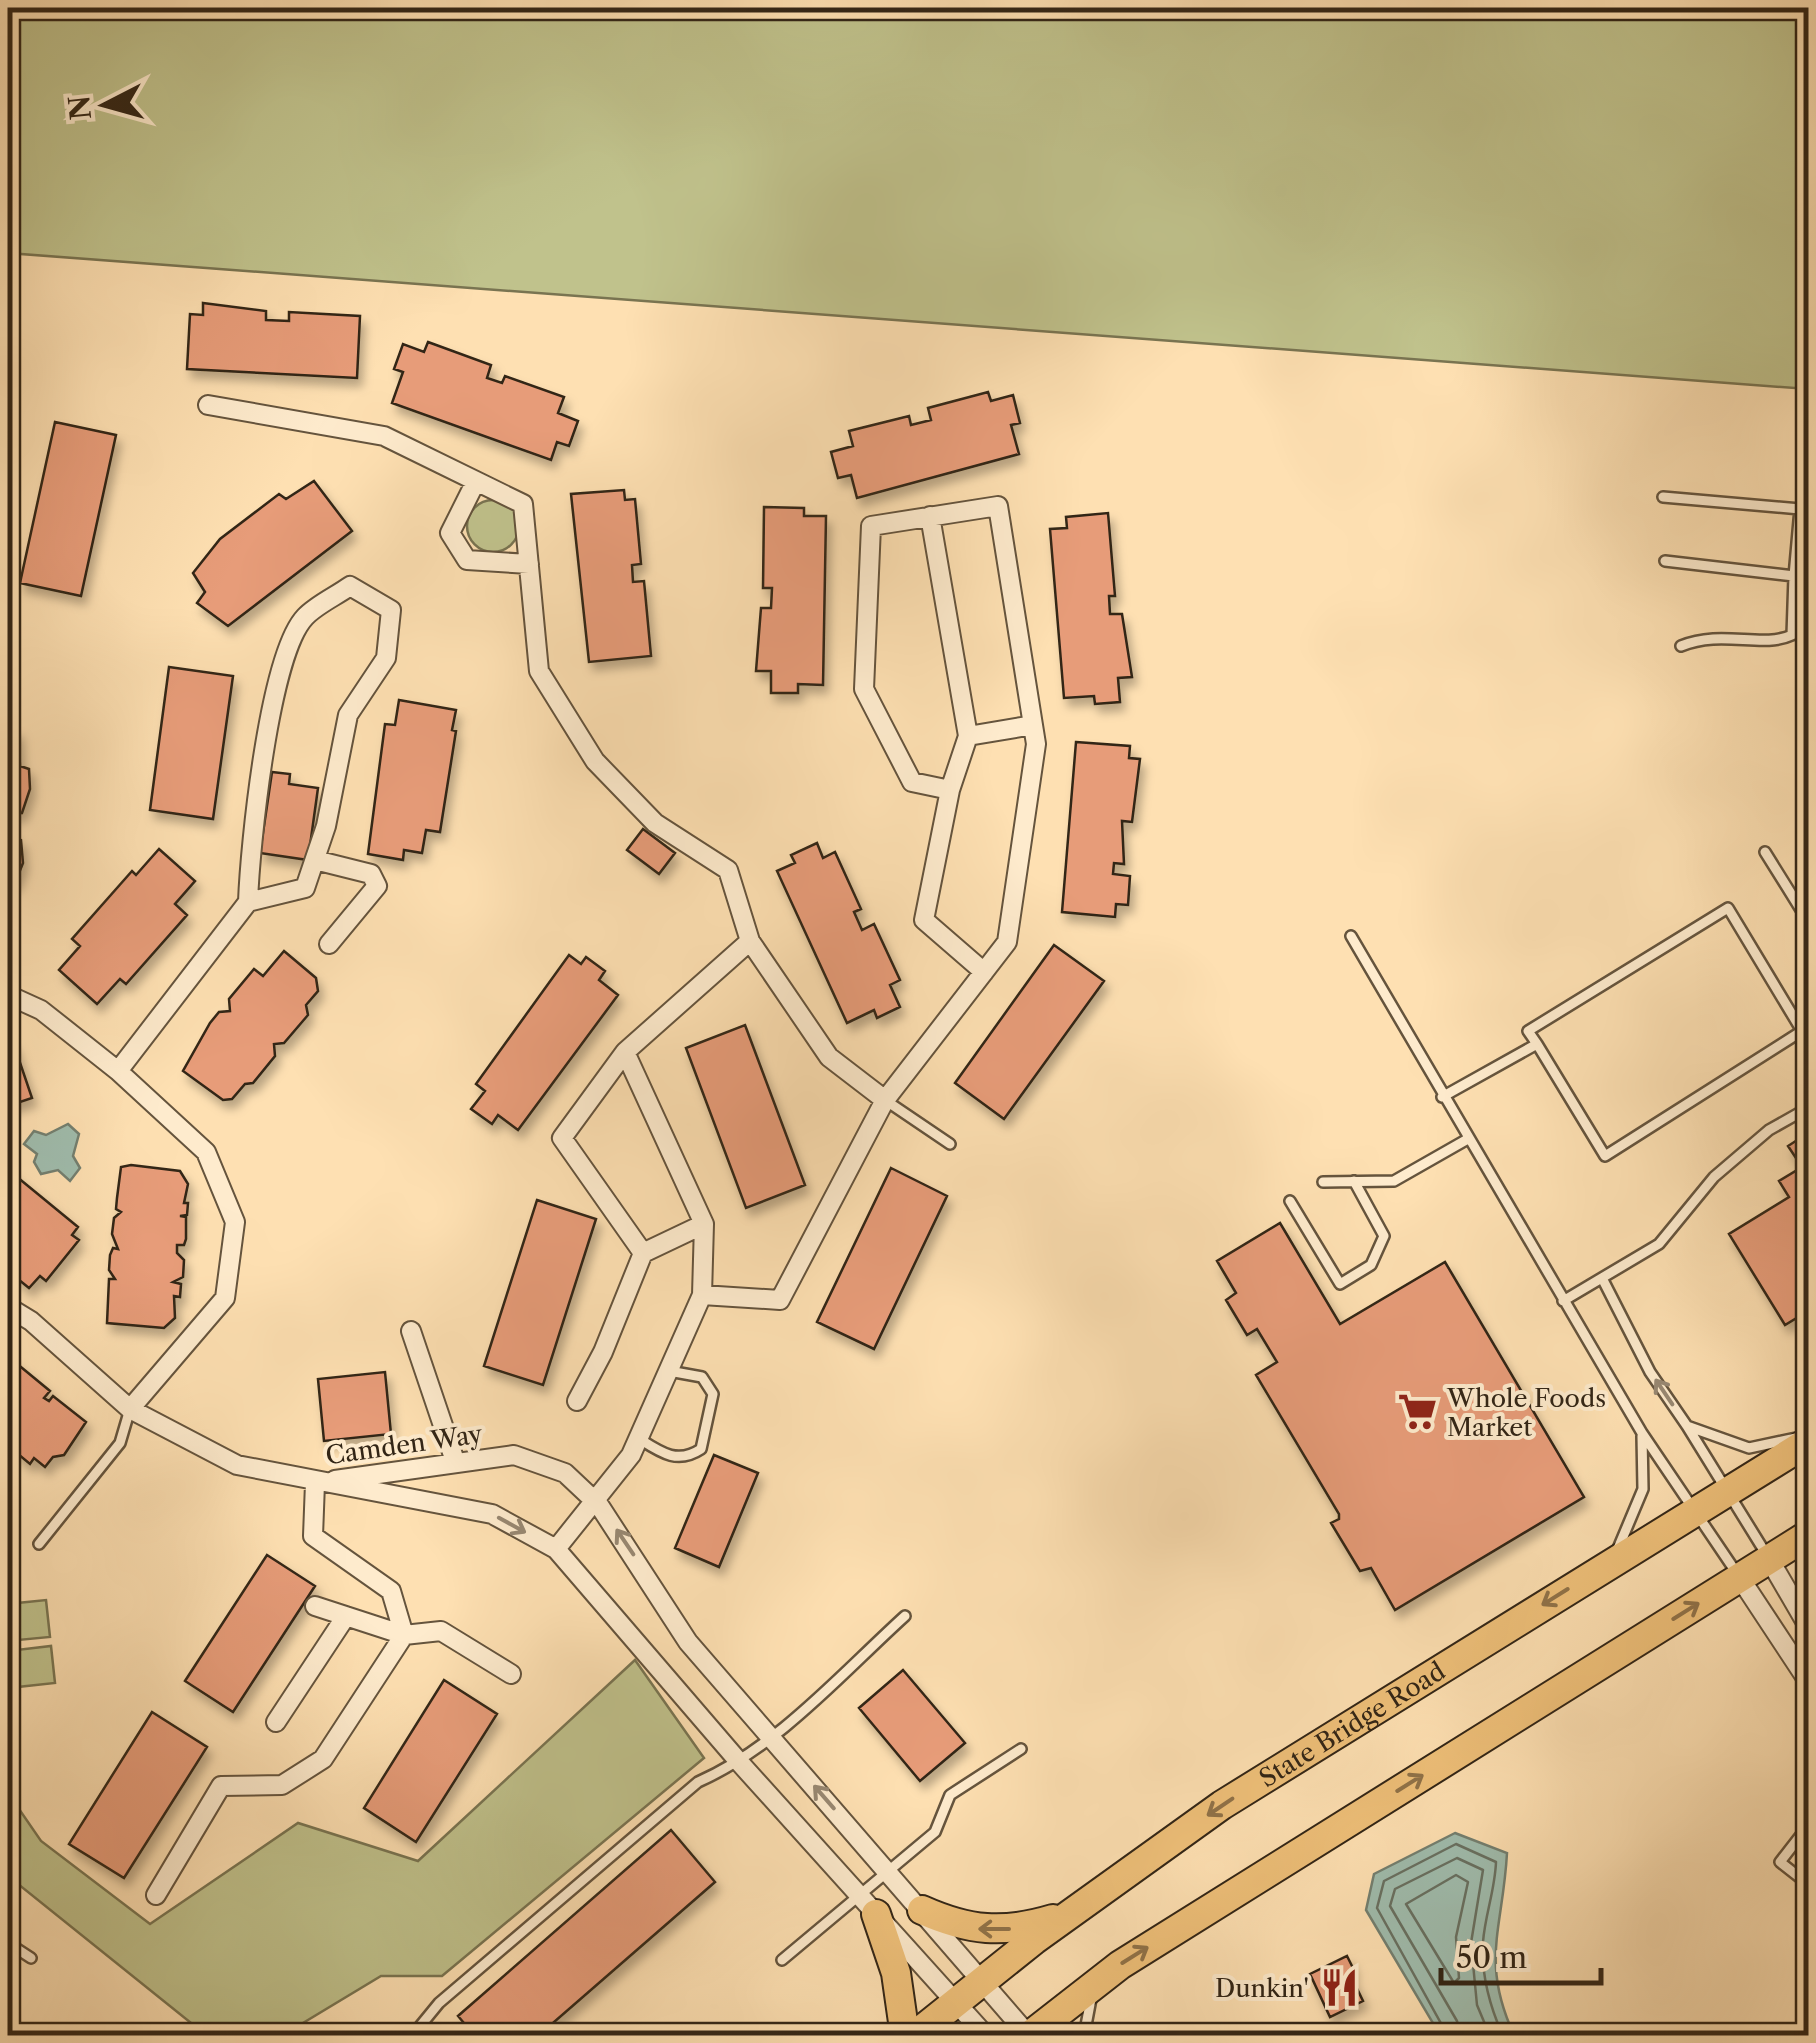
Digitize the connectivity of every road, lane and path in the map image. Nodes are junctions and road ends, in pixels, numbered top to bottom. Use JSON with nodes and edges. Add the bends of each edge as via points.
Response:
{"nodes":[{"id":1,"x":208,"y":404,"type":"dead end"},
{"id":2,"x":476,"y":480,"type":"junction"},
{"id":3,"x":1663,"y":497,"type":"dead end"},
{"id":4,"x":930,"y":516,"type":"junction"},
{"id":5,"x":1665,"y":561,"type":"dead end"},
{"id":6,"x":529,"y":564,"type":"junction"},
{"id":7,"x":1794,"y":576,"type":"junction"},
{"id":8,"x":1681,"y":646,"type":"dead end"},
{"id":9,"x":1032,"y":725,"type":"junction"},
{"id":10,"x":968,"y":736,"type":"junction"},
{"id":11,"x":950,"y":790,"type":"junction"},
{"id":12,"x":1765,"y":852,"type":"dead end"},
{"id":13,"x":314,"y":860,"type":"junction"},
{"id":14,"x":248,"y":902,"type":"junction"},
{"id":15,"x":1808,"y":921,"type":"edge"},
{"id":16,"x":1350,"y":936,"type":"dead end"},
{"id":17,"x":750,"y":941,"type":"junction"},
{"id":18,"x":329,"y":944,"type":"dead end"},
{"id":19,"x":984,"y":972,"type":"junction"},
{"id":20,"x":8,"y":995,"type":"edge"},
{"id":21,"x":1537,"y":1044,"type":"junction"},
{"id":22,"x":625,"y":1052,"type":"junction"},
{"id":23,"x":118,"y":1071,"type":"junction"},
{"id":24,"x":1442,"y":1097,"type":"junction"},
{"id":25,"x":885,"y":1100,"type":"junction"},
{"id":26,"x":1808,"y":1108,"type":"edge"},
{"id":27,"x":1466,"y":1140,"type":"junction"},
{"id":28,"x":950,"y":1144,"type":"dead end"},
{"id":29,"x":1323,"y":1182,"type":"dead end"},
{"id":30,"x":1354,"y":1182,"type":"junction"},
{"id":31,"x":1290,"y":1202,"type":"dead end"},
{"id":32,"x":704,"y":1224,"type":"junction"},
{"id":33,"x":643,"y":1253,"type":"junction"},
{"id":34,"x":1602,"y":1278,"type":"junction"},
{"id":35,"x":702,"y":1295,"type":"junction"},
{"id":36,"x":1562,"y":1302,"type":"junction"},
{"id":37,"x":8,"y":1307,"type":"edge"},
{"id":38,"x":411,"y":1331,"type":"dead end"},
{"id":39,"x":669,"y":1370,"type":"junction"},
{"id":40,"x":577,"y":1401,"type":"dead end"},
{"id":41,"x":130,"y":1409,"type":"junction"},
{"id":42,"x":1687,"y":1426,"type":"junction"},
{"id":43,"x":1642,"y":1434,"type":"junction"},
{"id":44,"x":638,"y":1438,"type":"junction"},
{"id":45,"x":1808,"y":1438,"type":"edge"},
{"id":46,"x":455,"y":1461,"type":"junction"},
{"id":47,"x":315,"y":1483,"type":"junction"},
{"id":48,"x":1727,"y":1491,"type":"junction"},
{"id":49,"x":594,"y":1500,"type":"junction"},
{"id":50,"x":1694,"y":1511,"type":"junction"},
{"id":51,"x":1808,"y":1535,"type":"edge"},
{"id":52,"x":40,"y":1544,"type":"dead end"},
{"id":53,"x":556,"y":1549,"type":"junction"},
{"id":54,"x":1770,"y":1559,"type":"junction"},
{"id":55,"x":1614,"y":1560,"type":"junction"},
{"id":56,"x":1740,"y":1578,"type":"junction"},
{"id":57,"x":315,"y":1606,"type":"dead end"},
{"id":58,"x":346,"y":1616,"type":"junction"},
{"id":59,"x":905,"y":1616,"type":"dead end"},
{"id":60,"x":1808,"y":1626,"type":"edge"},
{"id":61,"x":404,"y":1635,"type":"junction"},
{"id":62,"x":512,"y":1674,"type":"dead end"},
{"id":63,"x":1808,"y":1681,"type":"edge"},
{"id":64,"x":276,"y":1722,"type":"dead end"},
{"id":65,"x":773,"y":1738,"type":"junction"},
{"id":66,"x":1020,"y":1749,"type":"dead end"},
{"id":67,"x":740,"y":1763,"type":"junction"},
{"id":68,"x":1808,"y":1826,"type":"edge"},
{"id":69,"x":888,"y":1870,"type":"junction"},
{"id":70,"x":1808,"y":1884,"type":"edge"},
{"id":71,"x":156,"y":1895,"type":"dead end"},
{"id":72,"x":868,"y":1904,"type":"junction"},
{"id":73,"x":922,"y":1910,"type":"junction"},
{"id":74,"x":1068,"y":1914,"type":"junction"},
{"id":75,"x":8,"y":1944,"type":"edge"},
{"id":76,"x":31,"y":1958,"type":"dead end"},
{"id":77,"x":782,"y":1960,"type":"dead end"},
{"id":78,"x":983,"y":1982,"type":"junction"},
{"id":79,"x":1093,"y":1985,"type":"junction"},
{"id":80,"x":959,"y":2001,"type":"junction"},
{"id":81,"x":412,"y":2036,"type":"edge"},
{"id":82,"x":906,"y":2036,"type":"edge"},
{"id":83,"x":914,"y":2036,"type":"edge"},
{"id":84,"x":986,"y":2036,"type":"edge"},
{"id":85,"x":1029,"y":2036,"type":"edge"},
{"id":86,"x":1084,"y":2036,"type":"edge"}],
"edges":[{"from":1,"to":2,"type":"street","via":[[384,436]]},
{"from":2,"to":6,"type":"street","via":[[524,504]]},
{"from":2,"to":6,"type":"street","via":[[450,533],[467,560]]},
{"from":3,"to":7,"type":"lane","via":[[1800,509]]},
{"from":4,"to":9,"type":"street","via":[[998,506]]},
{"from":4,"to":10,"type":"street"},
{"from":4,"to":11,"type":"street","via":[[871,526],[864,689],[912,782]]},
{"from":5,"to":7,"type":"lane"},
{"from":6,"to":17,"type":"street","via":[[539,671],[594,762],[655,823],[728,870]]},
{"from":7,"to":8,"type":"lane","via":[[1792,635],[1716,635]]},
{"from":9,"to":10,"type":"street"},
{"from":9,"to":19,"type":"street","via":[[1036,744],[1007,942]]},
{"from":10,"to":11,"type":"street"},
{"from":11,"to":19,"type":"street","via":[[924,920]]},
{"from":12,"to":15,"type":"lane"},
{"from":13,"to":14,"type":"street","via":[[305,888]]},
{"from":13,"to":14,"type":"street","via":[[348,715],[386,658],[391,610],[350,586],[304,618],[278,679],[250,842]]},
{"from":13,"to":18,"type":"street","via":[[371,874],[377,886]]},
{"from":14,"to":23,"type":"street"},
{"from":16,"to":24,"type":"lane"},
{"from":17,"to":22,"type":"street"},
{"from":17,"to":25,"type":"street","via":[[829,1057]]},
{"from":19,"to":25,"type":"street"},
{"from":20,"to":23,"type":"street","via":[[40,1010]]},
{"from":21,"to":21,"type":"lane","via":[[1605,1156],[1802,1031],[1728,908],[1528,1031]]},
{"from":21,"to":24,"type":"lane"},
{"from":22,"to":32,"type":"street"},
{"from":22,"to":33,"type":"street","via":[[562,1138]]},
{"from":23,"to":41,"type":"street","via":[[206,1152],[235,1222],[225,1298]]},
{"from":24,"to":27,"type":"lane"},
{"from":25,"to":28,"type":"lane"},
{"from":25,"to":35,"type":"street","via":[[780,1300]]},
{"from":26,"to":34,"type":"lane","via":[[1769,1130],[1714,1177],[1660,1244]]},
{"from":27,"to":30,"type":"lane","via":[[1394,1181]]},
{"from":27,"to":36,"type":"lane"},
{"from":29,"to":30,"type":"lane"},
{"from":30,"to":31,"type":"lane","via":[[1384,1236],[1372,1265],[1340,1284]]},
{"from":32,"to":33,"type":"street"},
{"from":32,"to":35,"type":"street"},
{"from":33,"to":40,"type":"street"},
{"from":34,"to":36,"type":"lane"},
{"from":42,"to":34,"type":"lane","one_way":true,"via":[[1650,1372]]},
{"from":35,"to":39,"type":"street"},
{"from":36,"to":43,"type":"lane"},
{"from":37,"to":41,"type":"street"},
{"from":38,"to":46,"type":"street"},
{"from":39,"to":44,"type":"street"},
{"from":39,"to":44,"type":"lane","via":[[702,1377],[713,1394],[701,1449],[690,1457],[666,1457]]},
{"from":41,"to":47,"type":"street","via":[[237,1465]]},
{"from":41,"to":52,"type":"lane","via":[[120,1442]]},
{"from":42,"to":45,"type":"lane","via":[[1749,1448]]},
{"from":42,"to":48,"type":"lane"},
{"from":43,"to":50,"type":"lane"},
{"from":43,"to":55,"type":"lane","via":[[1643,1488]]},
{"from":44,"to":49,"type":"street"},
{"from":45,"to":48,"type":"highway","name":"State Bridge Road"},
{"from":46,"to":47,"type":"street","name":"Camden Way"},
{"from":46,"to":49,"type":"street","name":"Camden Way","via":[[514,1454],[565,1473]]},
{"from":47,"to":53,"type":"street","name":"Camden Way","one_way":true,"via":[[492,1514]]},
{"from":47,"to":61,"type":"street","via":[[313,1536],[391,1591]]},
{"from":48,"to":50,"type":"highway","name":"State Bridge Road"},
{"from":48,"to":54,"type":"lane"},
{"from":49,"to":53,"type":"street"},
{"from":65,"to":49,"type":"street","name":"Camden Way","one_way":true,"via":[[688,1642]]},
{"from":50,"to":55,"type":"highway","name":"State Bridge Road"},
{"from":50,"to":56,"type":"lane"},
{"from":51,"to":54,"type":"highway"},
{"from":53,"to":67,"type":"street","name":"Camden Way"},
{"from":54,"to":56,"type":"highway"},
{"from":54,"to":60,"type":"street"},
{"from":55,"to":74,"type":"highway","name":"State Bridge Road","one_way":true,"via":[[1222,1805]]},
{"from":56,"to":63,"type":"street"},
{"from":79,"to":56,"type":"highway","one_way":true},
{"from":57,"to":58,"type":"street"},
{"from":58,"to":61,"type":"street"},
{"from":58,"to":64,"type":"street"},
{"from":59,"to":65,"type":"lane"},
{"from":61,"to":62,"type":"street","via":[[442,1631]]},
{"from":61,"to":71,"type":"street","via":[[324,1759],[282,1786],[221,1786]]},
{"from":65,"to":67,"type":"lane"},
{"from":69,"to":65,"type":"street","name":"Camden Way","one_way":true},
{"from":66,"to":69,"type":"lane","via":[[950,1796],[935,1832]]},
{"from":67,"to":72,"type":"street","name":"Camden Way"},
{"from":67,"to":81,"type":"lane","via":[[698,1782],[439,2003]]},
{"from":68,"to":70,"type":"lane","via":[[1780,1862]]},
{"from":69,"to":72,"type":"lane"},
{"from":69,"to":73,"type":"street","name":"Camden Way"},
{"from":72,"to":77,"type":"lane"},
{"from":72,"to":80,"type":"street","name":"Camden Way"},
{"from":72,"to":82,"type":"highway","via":[[892,1960]]},
{"from":74,"to":73,"type":"highway","one_way":true,"via":[[996,1930],[955,1925]]},
{"from":73,"to":78,"type":"street","name":"Camden Way"},
{"from":74,"to":78,"type":"highway","name":"State Bridge Road"},
{"from":75,"to":76,"type":"lane"},
{"from":78,"to":80,"type":"highway","name":"State Bridge Road"},
{"from":78,"to":85,"type":"street","name":"Camden Way"},
{"from":79,"to":85,"type":"highway"},
{"from":79,"to":86,"type":"lane"},
{"from":80,"to":83,"type":"highway","name":"State Bridge Road"},
{"from":80,"to":84,"type":"street","name":"Camden Way"}]}
